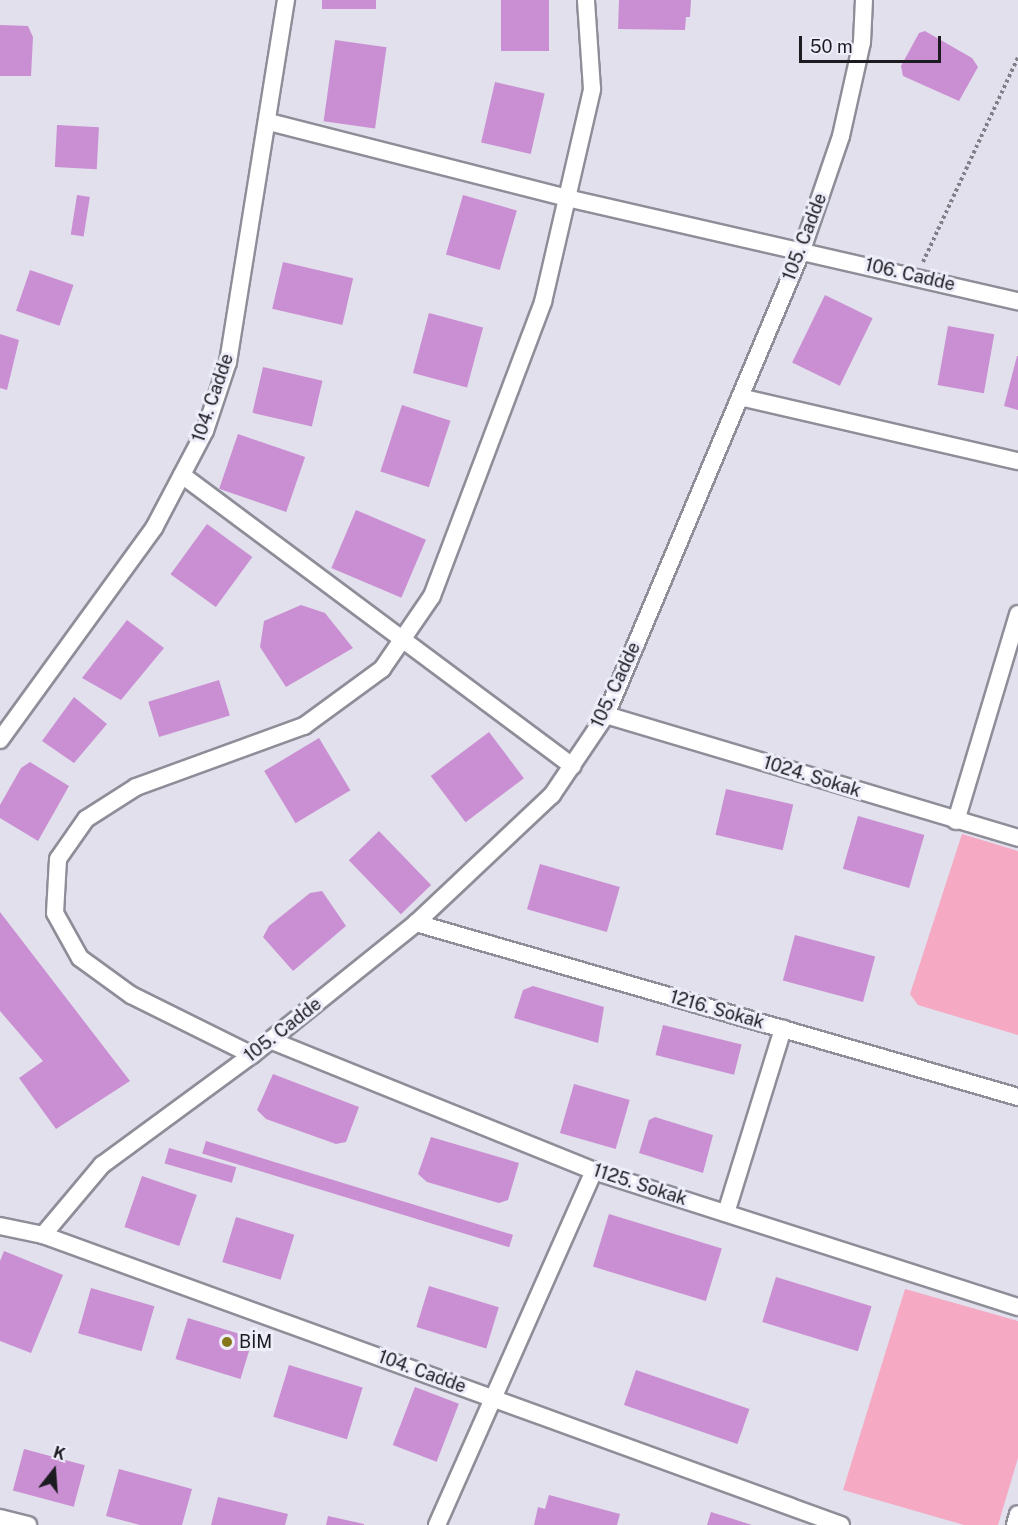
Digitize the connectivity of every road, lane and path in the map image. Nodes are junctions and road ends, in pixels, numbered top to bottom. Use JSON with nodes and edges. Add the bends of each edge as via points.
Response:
{"nodes":[{"id":1,"x":286,"y":0,"type":"edge"},
{"id":2,"x":586,"y":0,"type":"edge"},
{"id":3,"x":864,"y":0,"type":"edge"},
{"id":4,"x":1018,"y":57,"type":"edge"},
{"id":5,"x":269,"y":122,"type":"junction"},
{"id":6,"x":567,"y":198,"type":"junction"},
{"id":7,"x":802,"y":250,"type":"junction"},
{"id":8,"x":917,"y":277,"type":"junction"},
{"id":9,"x":1018,"y":301,"type":"edge"},
{"id":10,"x":740,"y":397,"type":"junction"},
{"id":11,"x":1018,"y":461,"type":"edge"},
{"id":12,"x":182,"y":475,"type":"junction"},
{"id":13,"x":1018,"y":614,"type":"edge"},
{"id":14,"x":400,"y":642,"type":"junction"},
{"id":15,"x":606,"y":715,"type":"junction"},
{"id":16,"x":0,"y":740,"type":"edge"},
{"id":17,"x":572,"y":766,"type":"junction"},
{"id":18,"x":956,"y":820,"type":"junction"},
{"id":19,"x":1018,"y":838,"type":"edge"},
{"id":20,"x":416,"y":923,"type":"junction"},
{"id":21,"x":783,"y":1029,"type":"junction"},
{"id":22,"x":270,"y":1040,"type":"junction"},
{"id":23,"x":252,"y":1055,"type":"junction"},
{"id":24,"x":1018,"y":1097,"type":"edge"},
{"id":25,"x":594,"y":1171,"type":"junction"},
{"id":26,"x":726,"y":1213,"type":"junction"},
{"id":27,"x":0,"y":1226,"type":"edge"},
{"id":28,"x":43,"y":1235,"type":"junction"},
{"id":29,"x":1018,"y":1307,"type":"edge"},
{"id":30,"x":495,"y":1398,"type":"junction"},
{"id":31,"x":1018,"y":1514,"type":"edge"},
{"id":32,"x":0,"y":1518,"type":"edge"},
{"id":33,"x":28,"y":1525,"type":"edge"},
{"id":34,"x":437,"y":1525,"type":"edge"},
{"id":35,"x":841,"y":1525,"type":"edge"},
{"id":36,"x":1015,"y":1525,"type":"edge"}],
"edges":[{"from":1,"to":5,"type":"street","name":"104. Cadde"},
{"from":2,"to":6,"type":"street","via":[[592,89]]},
{"from":3,"to":7,"type":"street","name":"105. Cadde","via":[[862,42],[841,136]]},
{"from":4,"to":8,"type":"path"},
{"from":5,"to":6,"type":"street","name":"106. Cadde"},
{"from":5,"to":12,"type":"street","name":"104. Cadde","via":[[228,362],[205,431]]},
{"from":6,"to":7,"type":"street","name":"106. Cadde"},
{"from":6,"to":14,"type":"street","via":[[543,302],[432,596]]},
{"from":7,"to":8,"type":"street","name":"106. Cadde"},
{"from":7,"to":10,"type":"street","name":"105. Cadde"},
{"from":8,"to":9,"type":"street","name":"106. Cadde"},
{"from":10,"to":11,"type":"street"},
{"from":10,"to":15,"type":"street","name":"105. Cadde"},
{"from":12,"to":14,"type":"street"},
{"from":12,"to":16,"type":"street","name":"104. Cadde","via":[[154,528]]},
{"from":13,"to":18,"type":"street"},
{"from":14,"to":17,"type":"street"},
{"from":14,"to":23,"type":"street","via":[[382,669],[304,726],[136,787],[86,819],[58,859],[55,913],[80,958],[131,995]]},
{"from":15,"to":17,"type":"street","name":"105. Cadde"},
{"from":15,"to":18,"type":"street","name":"1024. Sokak"},
{"from":17,"to":20,"type":"street","name":"105. Cadde","via":[[552,795]]},
{"from":18,"to":19,"type":"street","name":"1024. Sokak"},
{"from":20,"to":21,"type":"street","name":"1216. Sokak"},
{"from":20,"to":22,"type":"street","name":"105. Cadde"},
{"from":21,"to":24,"type":"street","name":"1216. Sokak"},
{"from":21,"to":26,"type":"street"},
{"from":22,"to":23,"type":"street","name":"105. Cadde"},
{"from":22,"to":25,"type":"street","name":"1125. Sokak"},
{"from":23,"to":28,"type":"street","name":"105. Cadde","via":[[102,1165]]},
{"from":25,"to":26,"type":"street","name":"1125. Sokak"},
{"from":25,"to":30,"type":"street"},
{"from":26,"to":29,"type":"street","name":"1125. Sokak"},
{"from":27,"to":28,"type":"street","name":"104. Cadde"},
{"from":28,"to":30,"type":"street","name":"104. Cadde"},
{"from":30,"to":34,"type":"street"},
{"from":30,"to":35,"type":"street","name":"104. Cadde"},
{"from":31,"to":36,"type":"street"},
{"from":32,"to":33,"type":"street"}]}
